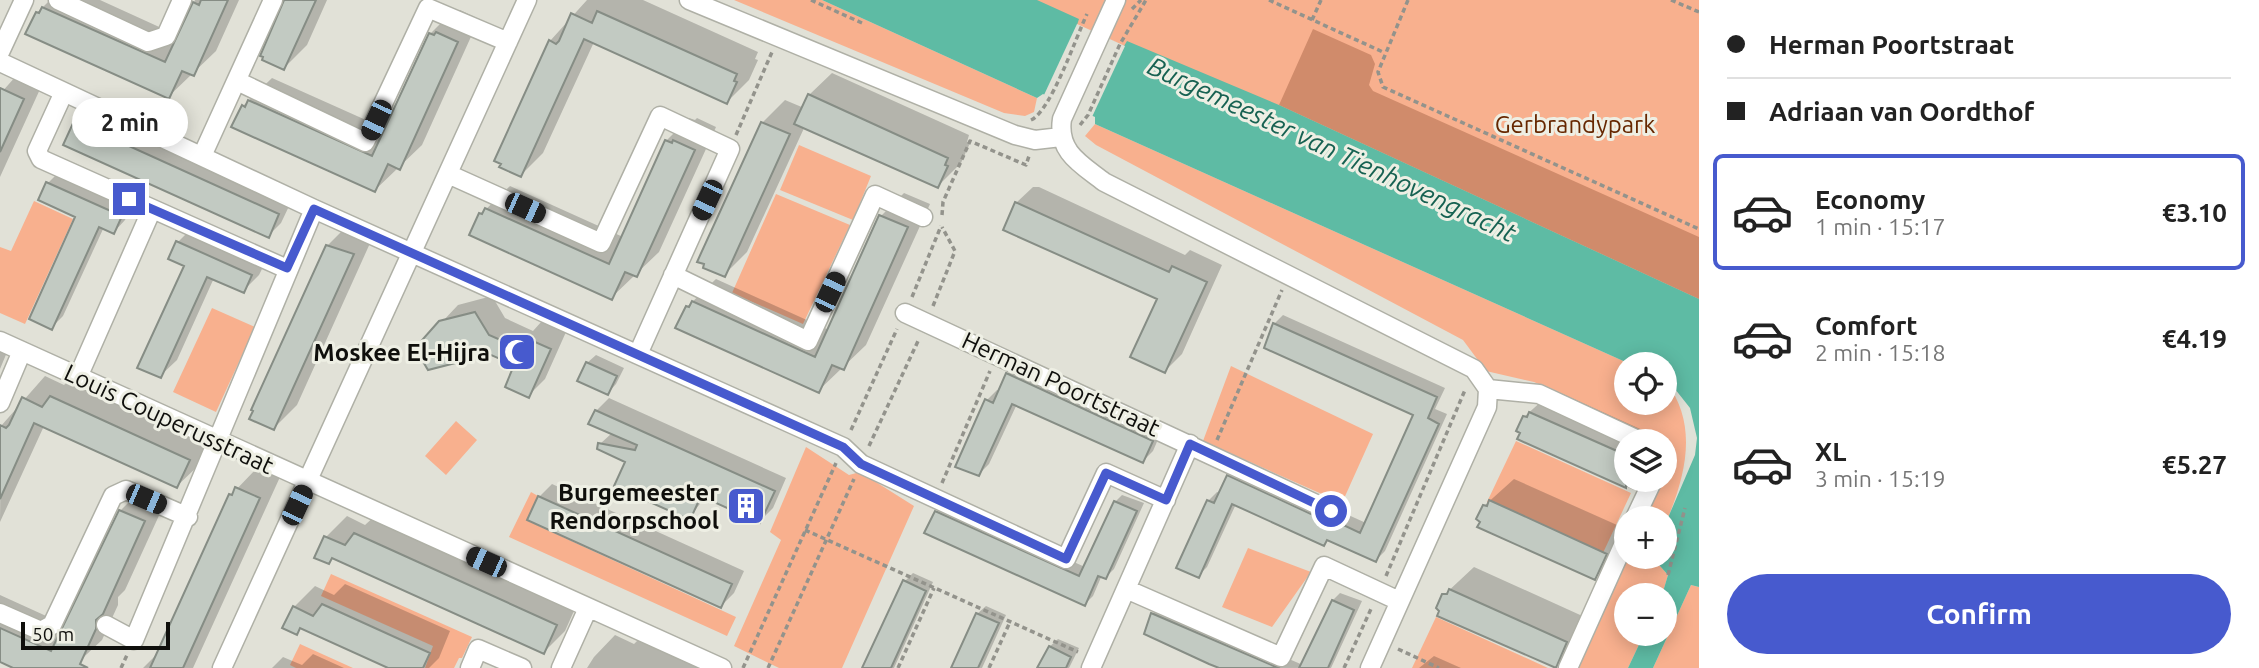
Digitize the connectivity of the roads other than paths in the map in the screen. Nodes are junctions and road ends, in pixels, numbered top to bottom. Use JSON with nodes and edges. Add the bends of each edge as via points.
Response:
{"nodes":[{"id":1,"x":24,"y":0,"type":"edge"},
{"id":2,"x":58,"y":0,"type":"edge"},
{"id":3,"x":182,"y":0,"type":"edge"},
{"id":4,"x":273,"y":0,"type":"edge"},
{"id":5,"x":527,"y":0,"type":"edge"},
{"id":6,"x":689,"y":0,"type":"edge"},
{"id":7,"x":1116,"y":0,"type":"edge"},
{"id":8,"x":508,"y":42,"type":"junction"},
{"id":9,"x":0,"y":52,"type":"edge"},
{"id":10,"x":0,"y":62,"type":"edge"},
{"id":11,"x":237,"y":81,"type":"junction"},
{"id":12,"x":64,"y":92,"type":"junction"},
{"id":13,"x":1061,"y":137,"type":"junction"},
{"id":14,"x":202,"y":156,"type":"junction"},
{"id":15,"x":448,"y":174,"type":"junction"},
{"id":16,"x":152,"y":209,"type":"junction"},
{"id":17,"x":314,"y":209,"type":"junction"},
{"id":18,"x":923,"y":217,"type":"dead end"},
{"id":19,"x":412,"y":253,"type":"junction"},
{"id":20,"x":287,"y":268,"type":"junction"},
{"id":21,"x":673,"y":275,"type":"junction"},
{"id":22,"x":905,"y":313,"type":"dead end"},
{"id":23,"x":0,"y":341,"type":"edge"},
{"id":24,"x":22,"y":351,"type":"junction"},
{"id":25,"x":638,"y":354,"type":"junction"},
{"id":26,"x":78,"y":377,"type":"junction"},
{"id":27,"x":1488,"y":390,"type":"junction"},
{"id":28,"x":0,"y":402,"type":"edge"},
{"id":29,"x":1614,"y":429,"type":"edge"},
{"id":30,"x":218,"y":442,"type":"junction"},
{"id":31,"x":1190,"y":444,"type":"junction"},
{"id":32,"x":308,"y":481,"type":"junction"},
{"id":33,"x":1166,"y":500,"type":"junction"},
{"id":34,"x":1331,"y":511,"type":"dead end"},
{"id":35,"x":188,"y":517,"type":"junction"},
{"id":36,"x":1614,"y":566,"type":"edge"},
{"id":37,"x":1126,"y":589,"type":"junction"},
{"id":38,"x":1399,"y":601,"type":"junction"},
{"id":39,"x":588,"y":608,"type":"junction"},
{"id":40,"x":0,"y":613,"type":"edge"},
{"id":41,"x":106,"y":625,"type":"dead end"},
{"id":42,"x":1093,"y":664,"type":"edge"},
{"id":43,"x":222,"y":668,"type":"edge"},
{"id":44,"x":470,"y":668,"type":"edge"},
{"id":45,"x":522,"y":668,"type":"edge"},
{"id":46,"x":561,"y":668,"type":"edge"},
{"id":47,"x":722,"y":668,"type":"edge"},
{"id":48,"x":1370,"y":668,"type":"edge"},
{"id":49,"x":1568,"y":668,"type":"edge"}],
"edges":[{"from":1,"to":9,"type":"street"},
{"from":2,"to":3,"type":"street","via":[[148,42],[166,36]]},
{"from":4,"to":11,"type":"street"},
{"from":5,"to":8,"type":"street"},
{"from":6,"to":13,"type":"street","via":[[1024,138]]},
{"from":7,"to":13,"type":"street","via":[[1062,119]]},
{"from":8,"to":11,"type":"street","via":[[428,8],[365,142]]},
{"from":8,"to":15,"type":"street"},
{"from":10,"to":12,"type":"street"},
{"from":11,"to":14,"type":"street"},
{"from":12,"to":14,"type":"street"},
{"from":12,"to":16,"type":"street","via":[[37,151],[41,159]]},
{"from":13,"to":27,"type":"street","via":[[1072,157],[1104,182],[1474,369]]},
{"from":14,"to":17,"type":"street"},
{"from":15,"to":19,"type":"street"},
{"from":15,"to":21,"type":"street","via":[[601,243],[660,116],[730,149]]},
{"from":16,"to":20,"type":"street"},
{"from":16,"to":26,"type":"street"},
{"from":17,"to":19,"type":"street"},
{"from":17,"to":20,"type":"street"},
{"from":18,"to":21,"type":"street","via":[[875,195],[808,341]]},
{"from":19,"to":25,"type":"street"},
{"from":19,"to":32,"type":"street"},
{"from":20,"to":30,"type":"street"},
{"from":21,"to":25,"type":"street"},
{"from":22,"to":31,"type":"street","name":"Herman Poortstraat"},
{"from":23,"to":24,"type":"street","name":"Louis Couperusstraat"},
{"from":24,"to":26,"type":"street","name":"Louis Couperusstraat"},
{"from":24,"to":28,"type":"street"},
{"from":25,"to":33,"type":"street","via":[[843,447],[861,464],[1066,559],[1106,473]]},
{"from":26,"to":30,"type":"street","name":"Louis Couperusstraat"},
{"from":27,"to":29,"type":"street","via":[[1539,394]]},
{"from":27,"to":38,"type":"street","via":[[1487,407]]},
{"from":30,"to":32,"type":"street","name":"Louis Couperusstraat"},
{"from":30,"to":35,"type":"street"},
{"from":31,"to":33,"type":"street"},
{"from":31,"to":34,"type":"street","name":"Herman Poortstraat"},
{"from":32,"to":39,"type":"street","name":"Louis Couperusstraat"},
{"from":32,"to":43,"type":"street"},
{"from":33,"to":37,"type":"street"},
{"from":35,"to":40,"type":"street","via":[[126,491],[113,496],[52,625],[41,631]]},
{"from":35,"to":41,"type":"street","via":[[134,640]]},
{"from":36,"to":49,"type":"street"},
{"from":37,"to":38,"type":"street","via":[[1281,657],[1324,566]]},
{"from":37,"to":42,"type":"street"},
{"from":38,"to":48,"type":"street"},
{"from":39,"to":46,"type":"street"},
{"from":39,"to":47,"type":"street","name":"Louis Couperusstraat"},
{"from":44,"to":45,"type":"street","via":[[478,649]]}]}
